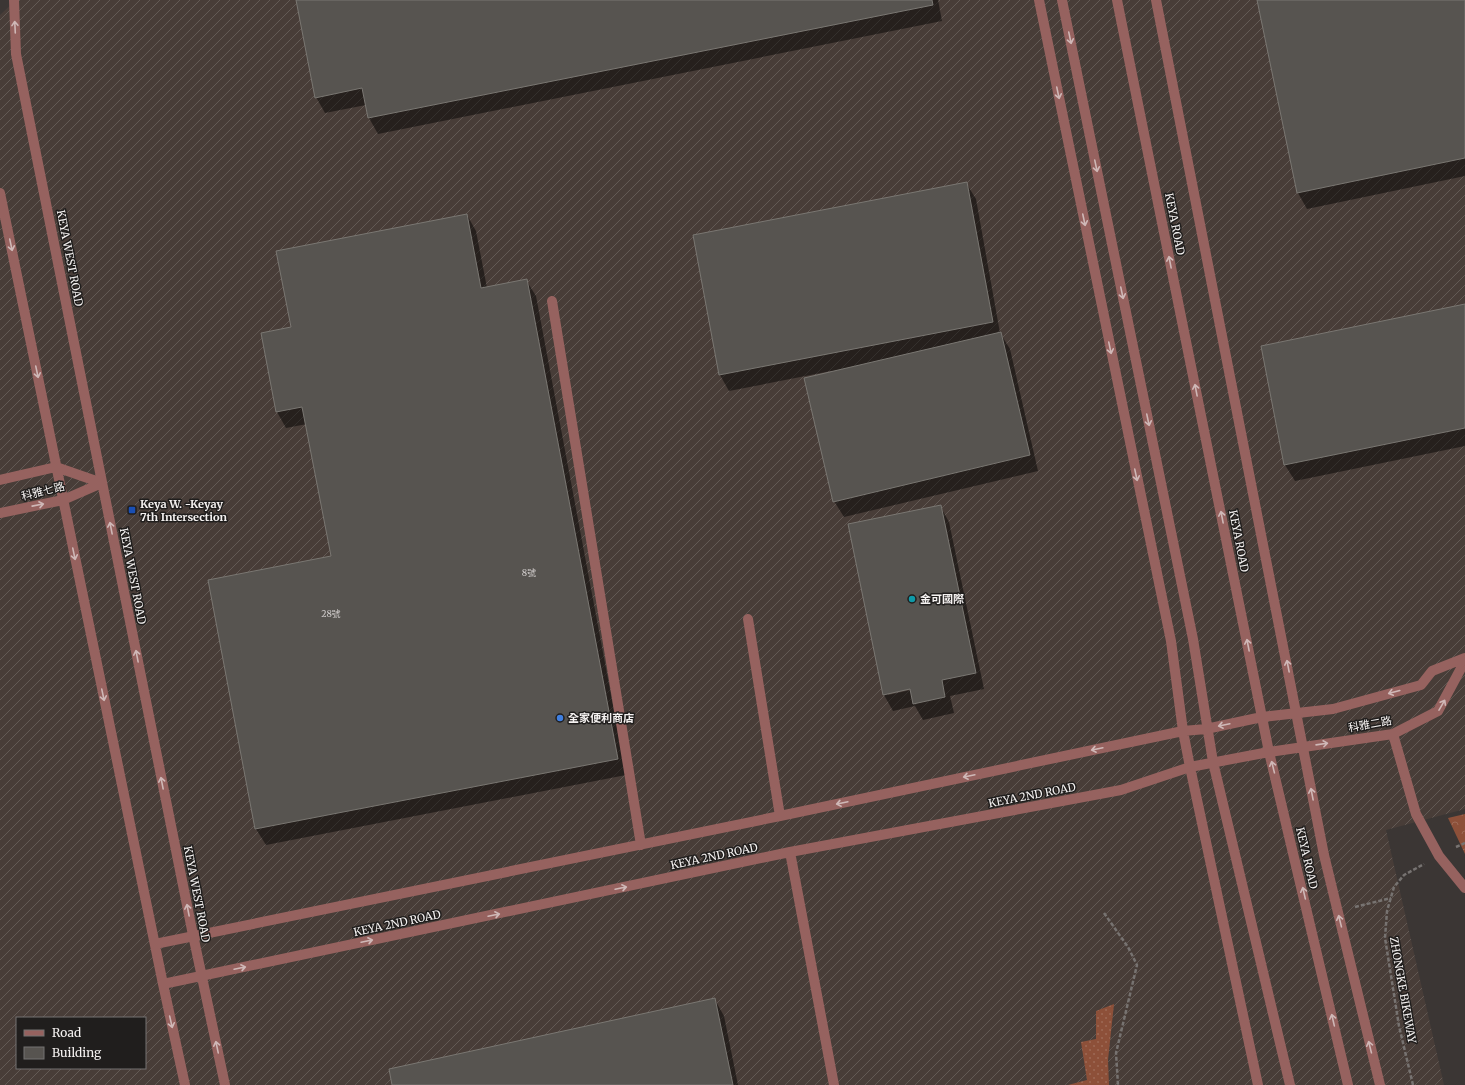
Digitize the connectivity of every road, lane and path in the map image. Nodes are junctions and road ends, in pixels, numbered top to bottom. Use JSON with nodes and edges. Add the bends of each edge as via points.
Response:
{"nodes":[{"id":1,"x":14,"y":0,"type":"edge"},
{"id":2,"x":1039,"y":0,"type":"edge"},
{"id":3,"x":1062,"y":0,"type":"edge"},
{"id":4,"x":1117,"y":0,"type":"edge"},
{"id":5,"x":1156,"y":0,"type":"edge"},
{"id":6,"x":0,"y":193,"type":"edge"},
{"id":7,"x":552,"y":302,"type":"dead end"},
{"id":8,"x":56,"y":467,"type":"junction"},
{"id":9,"x":0,"y":480,"type":"edge"},
{"id":10,"x":102,"y":483,"type":"junction"},
{"id":11,"x":63,"y":500,"type":"junction"},
{"id":12,"x":0,"y":513,"type":"edge"},
{"id":13,"x":748,"y":618,"type":"dead end"},
{"id":14,"x":1465,"y":660,"type":"edge"},
{"id":15,"x":1297,"y":713,"type":"junction"},
{"id":16,"x":1262,"y":717,"type":"junction"},
{"id":17,"x":1206,"y":729,"type":"junction"},
{"id":18,"x":1183,"y":731,"type":"junction"},
{"id":19,"x":1393,"y":734,"type":"junction"},
{"id":20,"x":1303,"y":747,"type":"junction"},
{"id":21,"x":1269,"y":752,"type":"junction"},
{"id":22,"x":1213,"y":762,"type":"junction"},
{"id":23,"x":1190,"y":767,"type":"junction"},
{"id":24,"x":780,"y":816,"type":"junction"},
{"id":25,"x":1465,"y":843,"type":"edge"},
{"id":26,"x":641,"y":845,"type":"junction"},
{"id":27,"x":790,"y":852,"type":"junction"},
{"id":28,"x":1439,"y":856,"type":"junction"},
{"id":29,"x":1465,"y":888,"type":"edge"},
{"id":30,"x":1391,"y":898,"type":"junction"},
{"id":31,"x":1337,"y":911,"type":"junction"},
{"id":32,"x":1104,"y":913,"type":"dead end"},
{"id":33,"x":193,"y":935,"type":"junction"},
{"id":34,"x":155,"y":944,"type":"junction"},
{"id":35,"x":202,"y":976,"type":"junction"},
{"id":36,"x":163,"y":984,"type":"junction"},
{"id":37,"x":185,"y":1085,"type":"edge"},
{"id":38,"x":225,"y":1085,"type":"edge"},
{"id":39,"x":834,"y":1085,"type":"edge"},
{"id":40,"x":1118,"y":1085,"type":"edge"},
{"id":41,"x":1258,"y":1085,"type":"edge"},
{"id":42,"x":1290,"y":1085,"type":"edge"},
{"id":43,"x":1348,"y":1085,"type":"edge"},
{"id":44,"x":1380,"y":1085,"type":"edge"},
{"id":45,"x":1414,"y":1085,"type":"edge"}],
"edges":[{"from":10,"to":1,"type":"street","name":"KEYA WEST ROAD","one_way":true,"via":[[16,54]]},
{"from":2,"to":18,"type":"street","one_way":true,"via":[[1171,641]]},
{"from":3,"to":17,"type":"street","one_way":true,"via":[[1193,639]]},
{"from":16,"to":4,"type":"street","name":"KEYA ROAD","one_way":true},
{"from":15,"to":5,"type":"street","name":"KEYA ROAD","one_way":true},
{"from":6,"to":8,"type":"street","one_way":true},
{"from":7,"to":26,"type":"street"},
{"from":8,"to":9,"type":"street","name":"科雅七路"},
{"from":8,"to":10,"type":"street","name":"科雅七路"},
{"from":8,"to":11,"type":"street"},
{"from":10,"to":11,"type":"street","name":"科雅七路"},
{"from":33,"to":10,"type":"street","name":"KEYA WEST ROAD","one_way":true},
{"from":12,"to":11,"type":"street","name":"科雅七路","one_way":true},
{"from":11,"to":34,"type":"street","one_way":true},
{"from":13,"to":24,"type":"street"},
{"from":14,"to":15,"type":"street","name":"科雅二路","one_way":true,"via":[[1432,671],[1421,685],[1333,709]]},
{"from":19,"to":14,"type":"street","name":"科雅二路","one_way":true,"via":[[1438,712]]},
{"from":15,"to":16,"type":"street","name":"科雅二路"},
{"from":15,"to":20,"type":"street","name":"KEYA ROAD"},
{"from":16,"to":17,"type":"street","one_way":true},
{"from":16,"to":21,"type":"street","name":"KEYA ROAD"},
{"from":17,"to":18,"type":"street"},
{"from":17,"to":22,"type":"street"},
{"from":18,"to":23,"type":"street"},
{"from":18,"to":24,"type":"street","one_way":true},
{"from":20,"to":19,"type":"street","name":"科雅二路","one_way":true},
{"from":19,"to":28,"type":"street","via":[[1416,814]]},
{"from":20,"to":21,"type":"street","name":"科雅二路"},
{"from":31,"to":20,"type":"street","name":"KEYA ROAD","one_way":true},
{"from":21,"to":22,"type":"street","name":"KEYA 2ND ROAD"},
{"from":43,"to":21,"type":"street","name":"KEYA ROAD","one_way":true},
{"from":22,"to":23,"type":"street","name":"KEYA 2ND ROAD"},
{"from":22,"to":42,"type":"street"},
{"from":23,"to":27,"type":"street","name":"KEYA 2ND ROAD","via":[[1121,790]]},
{"from":23,"to":41,"type":"street"},
{"from":24,"to":26,"type":"street"},
{"from":25,"to":28,"type":"path","name":"ZHONGKE BIKEWAY"},
{"from":26,"to":33,"type":"street"},
{"from":35,"to":27,"type":"street","name":"KEYA 2ND ROAD","one_way":true},
{"from":27,"to":39,"type":"street"},
{"from":28,"to":29,"type":"street"},
{"from":28,"to":30,"type":"path","name":"ZHONGKE BIKEWAY","via":[[1404,875],[1394,887]]},
{"from":30,"to":31,"type":"path"},
{"from":30,"to":45,"type":"path","name":"ZHONGKE BIKEWAY","via":[[1387,911],[1385,938],[1400,1026]]},
{"from":44,"to":31,"type":"street","name":"KEYA ROAD","one_way":true},
{"from":32,"to":40,"type":"path","via":[[1128,947],[1136,965],[1116,1053]]},
{"from":33,"to":34,"type":"street"},
{"from":33,"to":35,"type":"street","name":"KEYA WEST ROAD"},
{"from":34,"to":36,"type":"street"},
{"from":35,"to":36,"type":"street","name":"KEYA 2ND ROAD"},
{"from":38,"to":35,"type":"street","name":"KEYA WEST ROAD","one_way":true},
{"from":36,"to":37,"type":"street","one_way":true}]}
